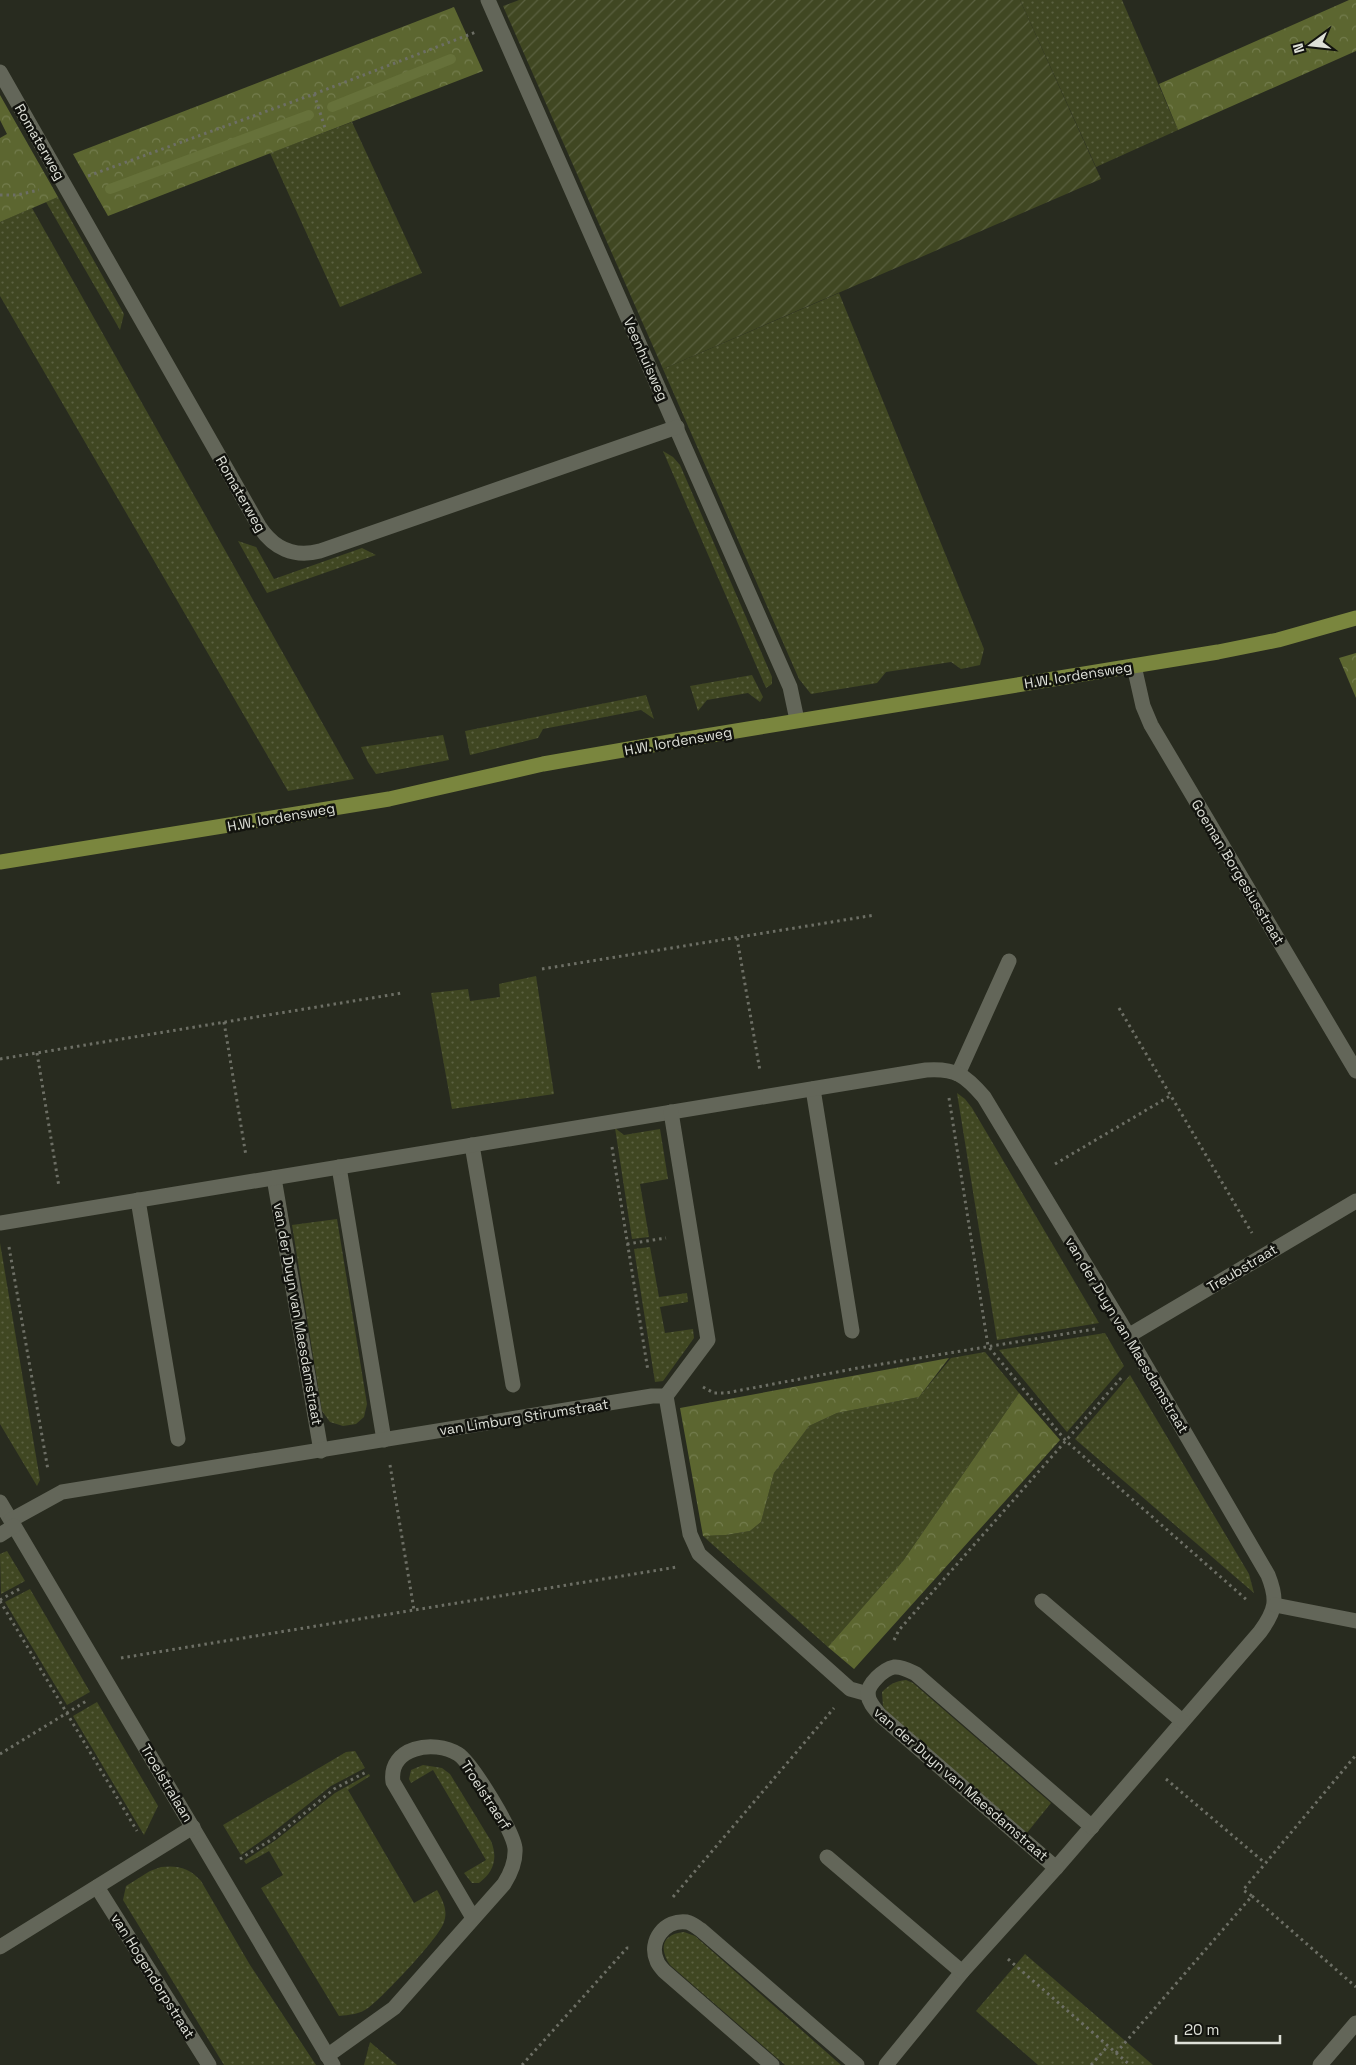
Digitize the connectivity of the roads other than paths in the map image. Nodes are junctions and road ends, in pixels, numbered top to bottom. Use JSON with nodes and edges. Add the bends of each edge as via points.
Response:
{"nodes":[{"id":1,"x":488,"y":0,"type":"edge"},
{"id":2,"x":0,"y":72,"type":"edge"},
{"id":3,"x":677,"y":427,"type":"junction"},
{"id":4,"x":1356,"y":618,"type":"edge"},
{"id":5,"x":1134,"y":666,"type":"junction"},
{"id":6,"x":798,"y":720,"type":"junction"},
{"id":7,"x":0,"y":862,"type":"edge"},
{"id":8,"x":1009,"y":961,"type":"dead end"},
{"id":9,"x":952,"y":1071,"type":"junction"},
{"id":10,"x":1356,"y":1072,"type":"edge"},
{"id":11,"x":813,"y":1089,"type":"junction"},
{"id":12,"x":672,"y":1112,"type":"junction"},
{"id":13,"x":472,"y":1145,"type":"junction"},
{"id":14,"x":339,"y":1167,"type":"junction"},
{"id":15,"x":274,"y":1178,"type":"junction"},
{"id":16,"x":138,"y":1200,"type":"junction"},
{"id":17,"x":1356,"y":1201,"type":"edge"},
{"id":18,"x":2,"y":1222,"type":"edge"},
{"id":19,"x":852,"y":1331,"type":"dead end"},
{"id":20,"x":1128,"y":1336,"type":"junction"},
{"id":21,"x":513,"y":1385,"type":"dead end"},
{"id":22,"x":659,"y":1396,"type":"junction"},
{"id":23,"x":178,"y":1439,"type":"dead end"},
{"id":24,"x":385,"y":1440,"type":"junction"},
{"id":25,"x":321,"y":1451,"type":"junction"},
{"id":26,"x":0,"y":1502,"type":"edge"},
{"id":27,"x":13,"y":1523,"type":"junction"},
{"id":28,"x":0,"y":1535,"type":"edge"},
{"id":29,"x":1042,"y":1601,"type":"dead end"},
{"id":30,"x":1272,"y":1612,"type":"junction"},
{"id":31,"x":1356,"y":1621,"type":"edge"},
{"id":32,"x":868,"y":1694,"type":"junction"},
{"id":33,"x":1182,"y":1721,"type":"junction"},
{"id":34,"x":1092,"y":1826,"type":"junction"},
{"id":35,"x":193,"y":1827,"type":"junction"},
{"id":36,"x":827,"y":1857,"type":"dead end"},
{"id":37,"x":1056,"y":1868,"type":"junction"},
{"id":38,"x":97,"y":1887,"type":"junction"},
{"id":39,"x":473,"y":1918,"type":"junction"},
{"id":40,"x":0,"y":1947,"type":"edge"},
{"id":41,"x":962,"y":1972,"type":"junction"},
{"id":42,"x":1356,"y":2023,"type":"edge"},
{"id":43,"x":330,"y":2061,"type":"edge"},
{"id":44,"x":209,"y":2065,"type":"edge"},
{"id":45,"x":772,"y":2065,"type":"edge"},
{"id":46,"x":858,"y":2065,"type":"edge"},
{"id":47,"x":886,"y":2065,"type":"edge"},
{"id":48,"x":1320,"y":2065,"type":"edge"}],
"edges":[{"from":1,"to":3,"type":"street","name":"Veenhuisweg"},
{"from":2,"to":3,"type":"street","name":"Romaterweg","via":[[258,526],[271,542],[287,551],[320,551]]},
{"from":3,"to":6,"type":"street","name":"Veenhuisweg","via":[[790,687]]},
{"from":4,"to":5,"type":"main road","name":"H.W. Iordensweg","via":[[1278,640]]},
{"from":5,"to":6,"type":"main road","name":"H.W. Iordensweg"},
{"from":5,"to":10,"type":"street","name":"Goeman Borgesiusstraat","via":[[1151,725]]},
{"from":6,"to":7,"type":"main road","name":"H.W. Iordensweg","via":[[542,764],[389,799]]},
{"from":8,"to":9,"type":"street"},
{"from":9,"to":11,"type":"street","via":[[926,1070]]},
{"from":9,"to":20,"type":"street","name":"van der Duyn van Maesdamstraat","via":[[972,1083],[984,1097]]},
{"from":11,"to":12,"type":"street"},
{"from":11,"to":19,"type":"street"},
{"from":12,"to":13,"type":"street"},
{"from":12,"to":22,"type":"street","via":[[708,1340],[684,1372]]},
{"from":13,"to":14,"type":"street"},
{"from":13,"to":21,"type":"street"},
{"from":14,"to":15,"type":"street"},
{"from":14,"to":24,"type":"street"},
{"from":15,"to":16,"type":"street"},
{"from":15,"to":25,"type":"street","name":"van der Duyn van Maesdamstraat"},
{"from":16,"to":18,"type":"street"},
{"from":16,"to":23,"type":"street"},
{"from":17,"to":20,"type":"street","name":"Treubstraat"},
{"from":20,"to":30,"type":"street","name":"van der Duyn van Maesdamstraat","via":[[1268,1575],[1274,1591]]},
{"from":22,"to":24,"type":"street","name":"van Limburg Stirumstraat"},
{"from":22,"to":32,"type":"street","via":[[690,1534],[704,1560],[850,1689]]},
{"from":24,"to":25,"type":"street","name":"van Limburg Stirumstraat"},
{"from":25,"to":27,"type":"street","name":"van Limburg Stirumstraat","via":[[71,1490],[53,1496]]},
{"from":26,"to":27,"type":"street","name":"Troelstralaan"},
{"from":27,"to":28,"type":"street","name":"van Limburg Stirumstraat"},
{"from":27,"to":35,"type":"street","name":"Troelstralaan"},
{"from":29,"to":33,"type":"street"},
{"from":30,"to":31,"type":"street"},
{"from":30,"to":33,"type":"street","name":"van der Duyn van Maesdamstraat"},
{"from":32,"to":34,"type":"street","name":"van der Duyn van Maesdamstraat","via":[[871,1685],[884,1671],[894,1667],[916,1674]]},
{"from":32,"to":37,"type":"street","name":"van der Duyn van Maesdamstraat","via":[[880,1715]]},
{"from":33,"to":34,"type":"street","name":"van der Duyn van Maesdamstraat"},
{"from":34,"to":37,"type":"street","name":"van der Duyn van Maesdamstraat"},
{"from":35,"to":38,"type":"street"},
{"from":35,"to":43,"type":"street","name":"Troelstralaan"},
{"from":36,"to":41,"type":"street"},
{"from":37,"to":41,"type":"street","name":"van der Duyn van Maesdamstraat"},
{"from":38,"to":40,"type":"street"},
{"from":38,"to":44,"type":"street","name":"van Hogendorpstraat"},
{"from":39,"to":39,"type":"street","name":"Troelstraerf","via":[[504,1884],[513,1868],[515,1849],[510,1831],[468,1764],[457,1754],[441,1748],[402,1754],[393,1766],[392,1782]]},
{"from":39,"to":43,"type":"street","name":"Troelstraerf","via":[[394,2008]]},
{"from":41,"to":47,"type":"street","name":"van der Duyn van Maesdamstraat"},
{"from":42,"to":48,"type":"street"},
{"from":45,"to":46,"type":"street","via":[[657,1962],[654,1948],[665,1927],[689,1922],[701,1930]]}]}
